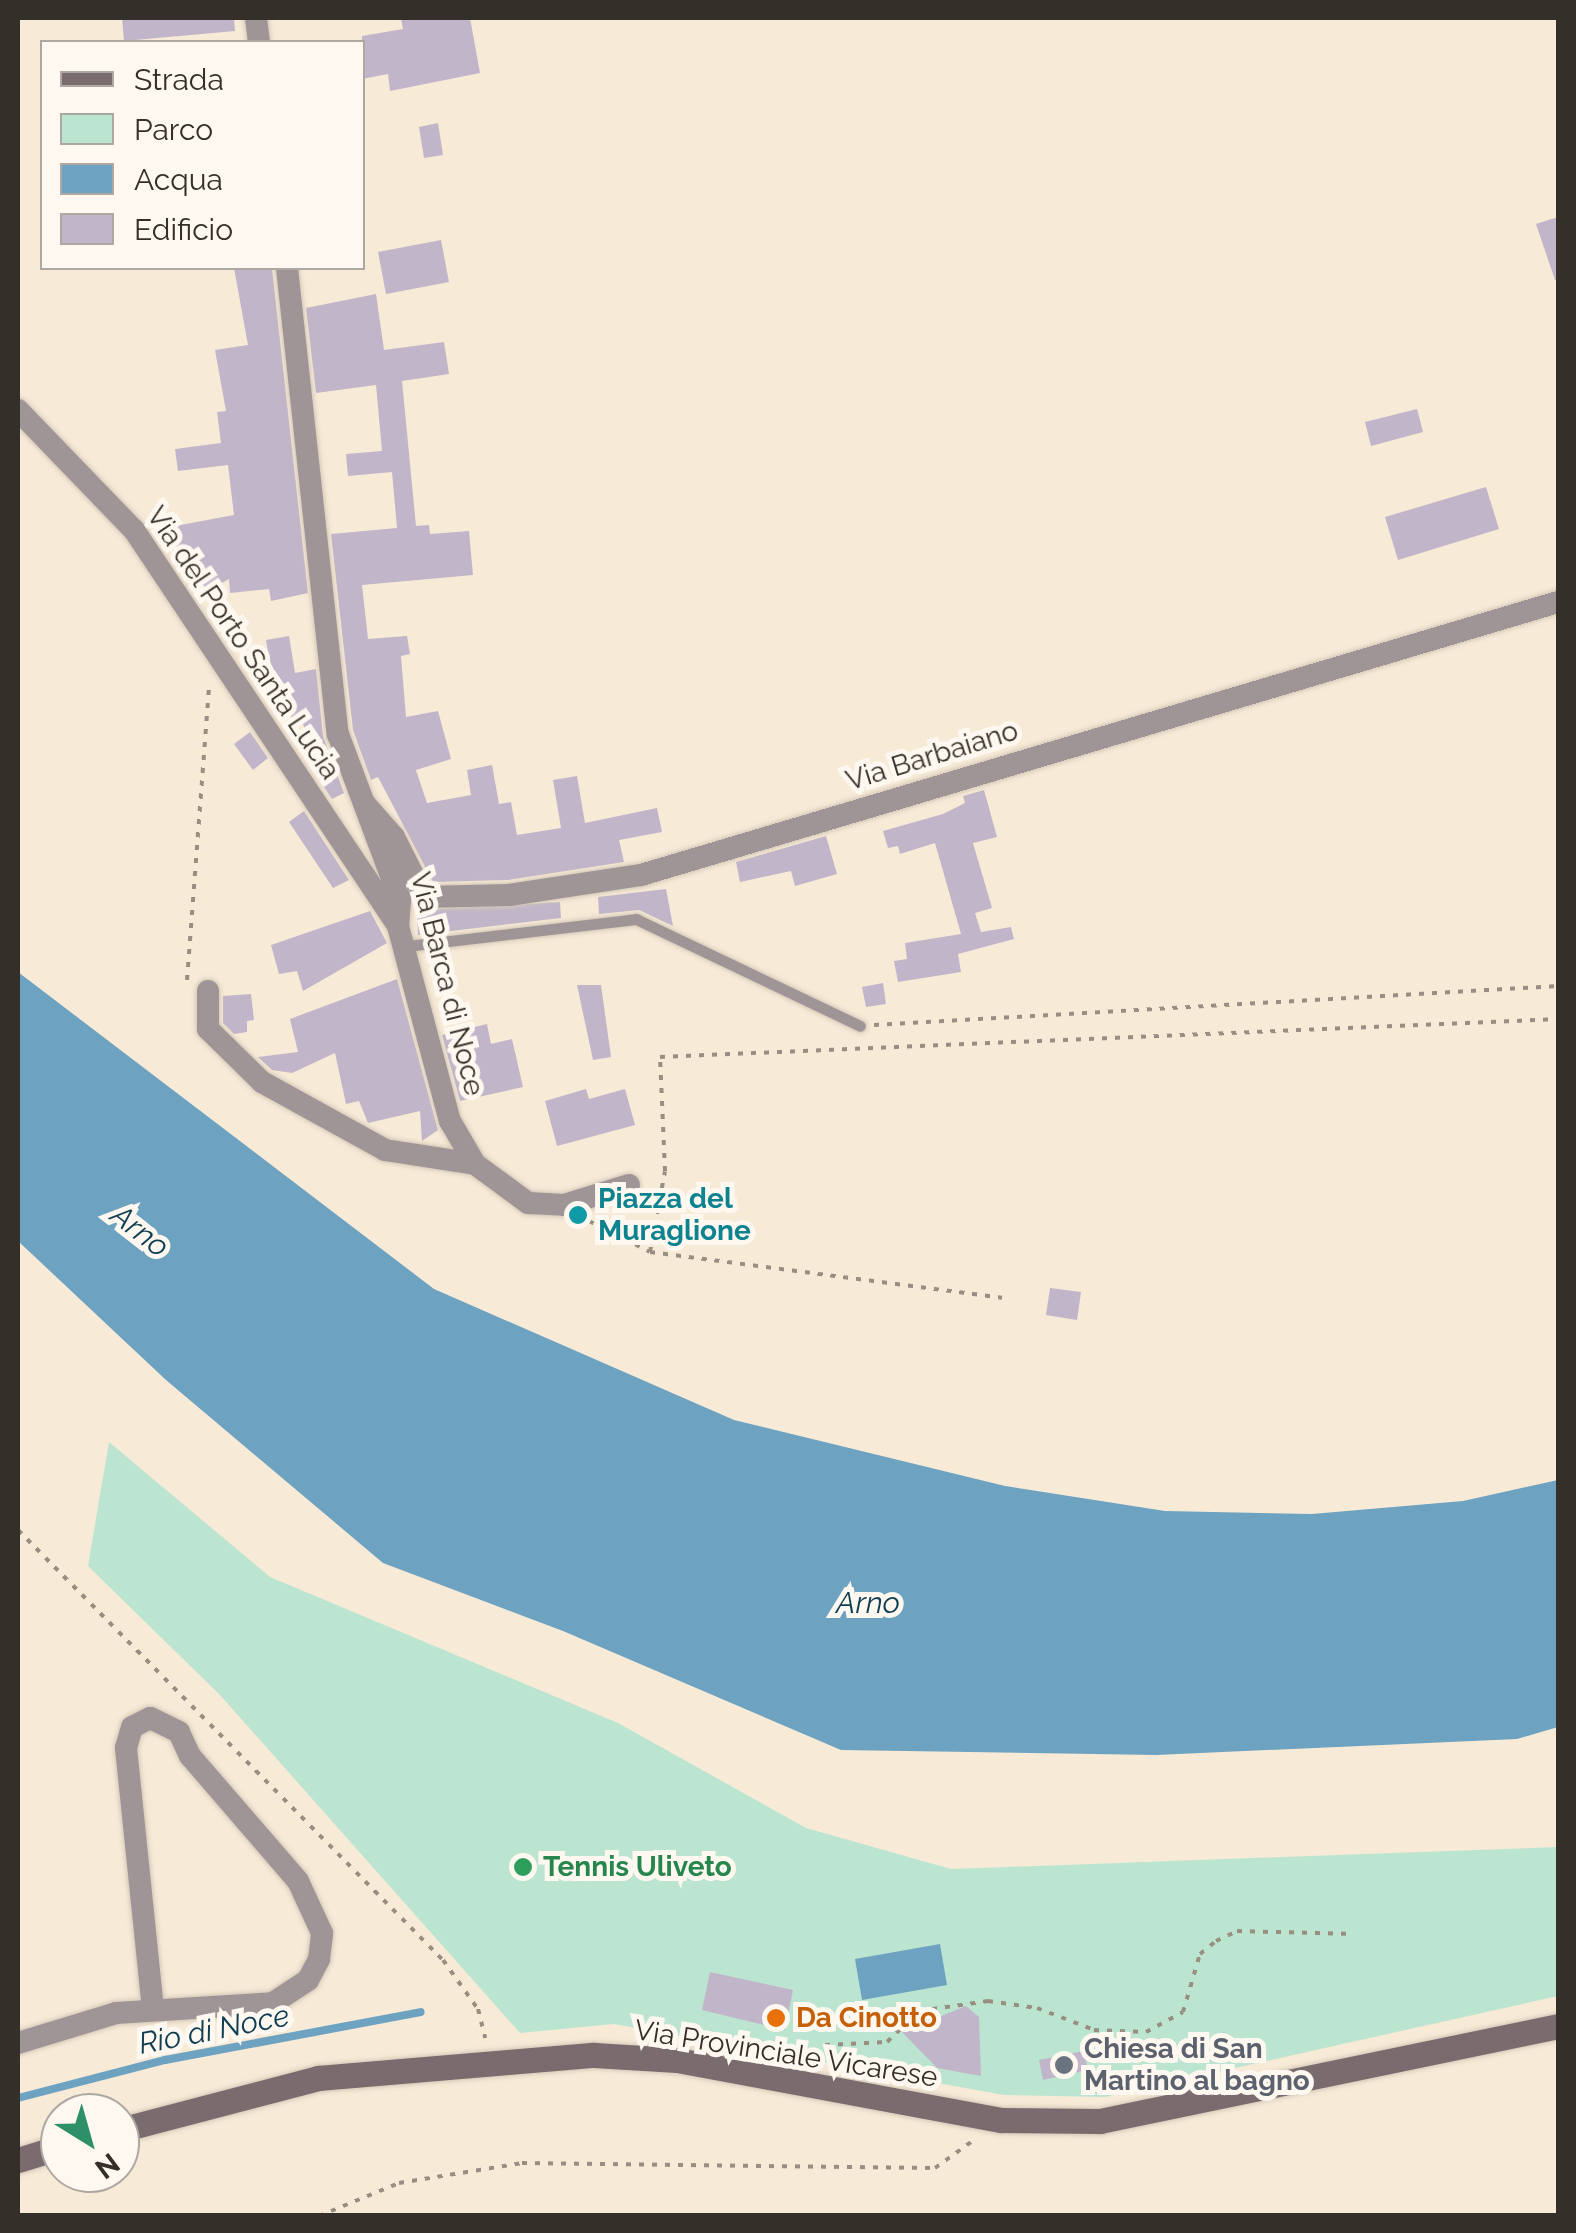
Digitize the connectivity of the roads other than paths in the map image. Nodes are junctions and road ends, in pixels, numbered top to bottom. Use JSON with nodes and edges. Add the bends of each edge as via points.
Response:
{"nodes":[{"id":1,"x":287,"y":270,"type":"edge"},
{"id":2,"x":18,"y":410,"type":"edge"},
{"id":3,"x":1558,"y":602,"type":"edge"},
{"id":4,"x":364,"y":803,"type":"junction"},
{"id":5,"x":403,"y":936,"type":"junction"},
{"id":6,"x":197,"y":992,"type":"road end"},
{"id":7,"x":860,"y":1026,"type":"road end"},
{"id":8,"x":475,"y":1164,"type":"junction"},
{"id":9,"x":629,"y":1185,"type":"dead end"},
{"id":10,"x":152,"y":2010,"type":"junction"},
{"id":11,"x":1558,"y":2026,"type":"edge"},
{"id":12,"x":18,"y":2043,"type":"edge"},
{"id":13,"x":140,"y":2125,"type":"edge"}],
"edges":[{"from":1,"to":4,"type":"street","name":"Via Barca di Noce","via":[[338,734]]},
{"from":2,"to":5,"type":"street","name":"Via del Porto Santa Lucia","via":[[144,544]]},
{"from":3,"to":4,"type":"street","name":"Via Barbaiano","via":[[641,875],[510,895],[424,896],[394,836]]},
{"from":4,"to":5,"type":"street","name":"Via Barca di Noce","via":[[400,900]]},
{"from":5,"to":7,"type":"lane","via":[[636,919]]},
{"from":5,"to":8,"type":"street","name":"Via Barca di Noce","via":[[450,1121]]},
{"from":6,"to":8,"type":"street","via":[[208,1029],[244,1067],[386,1150]]},
{"from":8,"to":9,"type":"street","via":[[509,1194],[564,1205]]},
{"from":10,"to":10,"type":"street","via":[[273,2003],[308,1980],[322,1933],[310,1897],[285,1862],[190,1756],[178,1732],[150,1718],[132,1727],[126,1760]]},
{"from":10,"to":12,"type":"street","via":[[74,2023]]},
{"from":11,"to":13,"type":"main road","name":"Via Provinciale Vicarese","via":[[1100,2121],[1001,2120],[678,2060],[594,2055],[318,2078]]}]}
